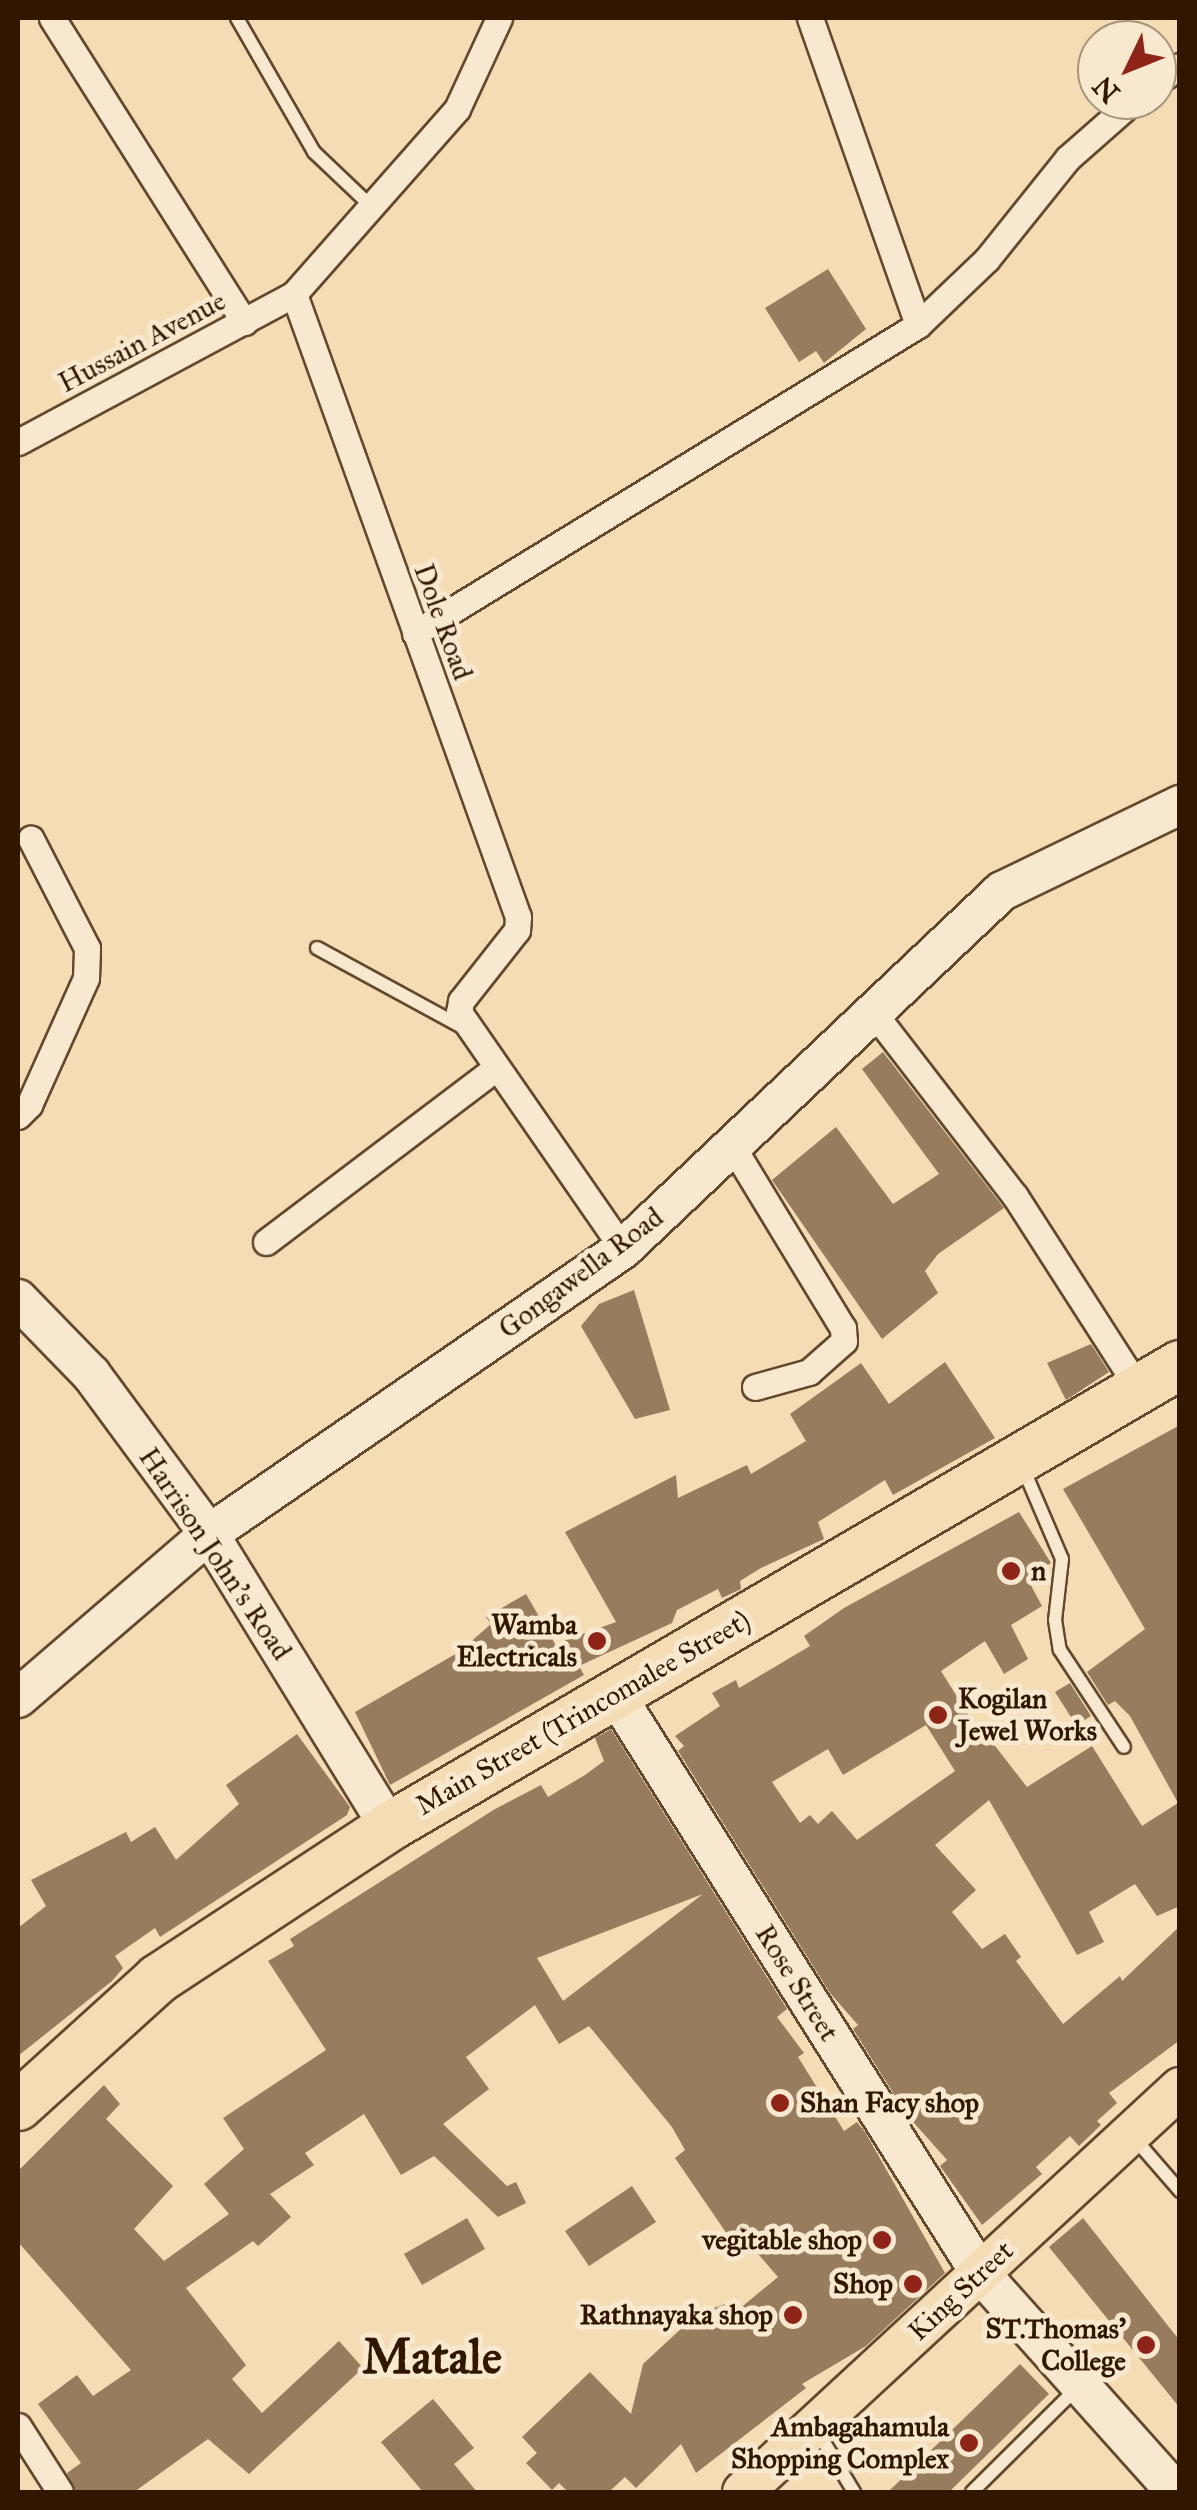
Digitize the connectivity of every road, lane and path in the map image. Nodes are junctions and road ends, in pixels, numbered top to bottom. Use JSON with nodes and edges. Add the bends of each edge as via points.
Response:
{"nodes":[{"id":1,"x":52,"y":18,"type":"edge"},
{"id":2,"x":237,"y":18,"type":"edge"},
{"id":3,"x":499,"y":18,"type":"edge"},
{"id":4,"x":810,"y":18,"type":"edge"},
{"id":5,"x":1111,"y":120,"type":"edge"},
{"id":6,"x":371,"y":206,"type":"junction"},
{"id":7,"x":294,"y":294,"type":"junction"},
{"id":8,"x":244,"y":322,"type":"junction"},
{"id":9,"x":918,"y":326,"type":"junction"},
{"id":10,"x":18,"y":442,"type":"edge"},
{"id":11,"x":416,"y":633,"type":"junction"},
{"id":12,"x":1180,"y":805,"type":"edge"},
{"id":13,"x":31,"y":839,"type":"dead end"},
{"id":14,"x":318,"y":948,"type":"dead end"},
{"id":15,"x":870,"y":1008,"type":"junction"},
{"id":16,"x":466,"y":1029,"type":"junction"},
{"id":17,"x":495,"y":1070,"type":"junction"},
{"id":18,"x":18,"y":1116,"type":"edge"},
{"id":19,"x":734,"y":1149,"type":"junction"},
{"id":20,"x":266,"y":1242,"type":"dead end"},
{"id":21,"x":623,"y":1249,"type":"junction"},
{"id":22,"x":18,"y":1298,"type":"edge"},
{"id":23,"x":1180,"y":1365,"type":"edge"},
{"id":24,"x":755,"y":1387,"type":"dead end"},
{"id":25,"x":1139,"y":1389,"type":"junction"},
{"id":26,"x":1020,"y":1462,"type":"junction"},
{"id":27,"x":208,"y":1534,"type":"junction"},
{"id":28,"x":614,"y":1692,"type":"junction"},
{"id":29,"x":18,"y":1698,"type":"edge"},
{"id":30,"x":1124,"y":1748,"type":"dead end"},
{"id":31,"x":389,"y":1826,"type":"junction"},
{"id":32,"x":1180,"y":2088,"type":"edge"},
{"id":33,"x":18,"y":2106,"type":"edge"},
{"id":34,"x":1130,"y":2133,"type":"junction"},
{"id":35,"x":1180,"y":2191,"type":"edge"},
{"id":36,"x":980,"y":2273,"type":"junction"},
{"id":37,"x":1082,"y":2382,"type":"junction"},
{"id":38,"x":18,"y":2426,"type":"edge"},
{"id":39,"x":815,"y":2426,"type":"junction"},
{"id":40,"x":60,"y":2492,"type":"edge"},
{"id":41,"x":743,"y":2492,"type":"edge"},
{"id":42,"x":854,"y":2492,"type":"edge"},
{"id":43,"x":972,"y":2492,"type":"edge"},
{"id":44,"x":1176,"y":2492,"type":"edge"}],
"edges":[{"from":1,"to":8,"type":"street"},
{"from":2,"to":6,"type":"lane","via":[[314,152]]},
{"from":3,"to":6,"type":"street","via":[[457,109]]},
{"from":4,"to":9,"type":"street"},
{"from":5,"to":9,"type":"street","via":[[1068,158],[987,259]]},
{"from":6,"to":7,"type":"street"},
{"from":7,"to":8,"type":"street","name":"Hussain Avenue"},
{"from":7,"to":11,"type":"street","name":"Dole Road"},
{"from":8,"to":10,"type":"street","name":"Hussain Avenue"},
{"from":9,"to":11,"type":"street"},
{"from":11,"to":16,"type":"street","name":"Dole Road","via":[[518,918],[517,930],[461,1001]]},
{"from":12,"to":15,"type":"street","name":"Gongawella Road","via":[[1002,891]]},
{"from":13,"to":18,"type":"street","via":[[87,948],[86,978],[29,1105]]},
{"from":14,"to":16,"type":"lane"},
{"from":15,"to":19,"type":"street","name":"Gongawella Road"},
{"from":15,"to":25,"type":"street","via":[[1014,1196]]},
{"from":16,"to":17,"type":"street"},
{"from":17,"to":20,"type":"street"},
{"from":17,"to":21,"type":"street"},
{"from":19,"to":21,"type":"street","name":"Gongawella Road"},
{"from":19,"to":24,"type":"street","via":[[843,1328],[844,1341],[810,1372]]},
{"from":21,"to":27,"type":"street","name":"Gongawella Road"},
{"from":22,"to":27,"type":"street","name":"Harrison John's Road","via":[[91,1374]]},
{"from":23,"to":25,"type":"highway","name":"Main Street (Trincomalee Street)"},
{"from":25,"to":26,"type":"highway","name":"Main Street (Trincomalee Street)"},
{"from":26,"to":28,"type":"highway","name":"Main Street (Trincomalee Street)"},
{"from":26,"to":30,"type":"lane","via":[[1062,1559],[1060,1650]]},
{"from":27,"to":29,"type":"street","name":"Gongawella Road"},
{"from":27,"to":31,"type":"street","name":"Harrison John's Road"},
{"from":28,"to":31,"type":"highway","name":"Main Street (Trincomalee Street)"},
{"from":28,"to":36,"type":"street","name":"Rose Street"},
{"from":31,"to":33,"type":"highway","name":"Main Street (Trincomalee Street)","via":[[158,1979]]},
{"from":32,"to":34,"type":"main road","name":"King Street"},
{"from":34,"to":35,"type":"lane"},
{"from":34,"to":36,"type":"main road","name":"King Street"},
{"from":36,"to":37,"type":"street","name":"Rose Street"},
{"from":36,"to":39,"type":"main road","name":"King Street"},
{"from":37,"to":43,"type":"lane"},
{"from":37,"to":44,"type":"street","name":"Rose Street"},
{"from":38,"to":40,"type":"street"},
{"from":39,"to":41,"type":"main road","name":"King Street"},
{"from":39,"to":42,"type":"lane"}]}
